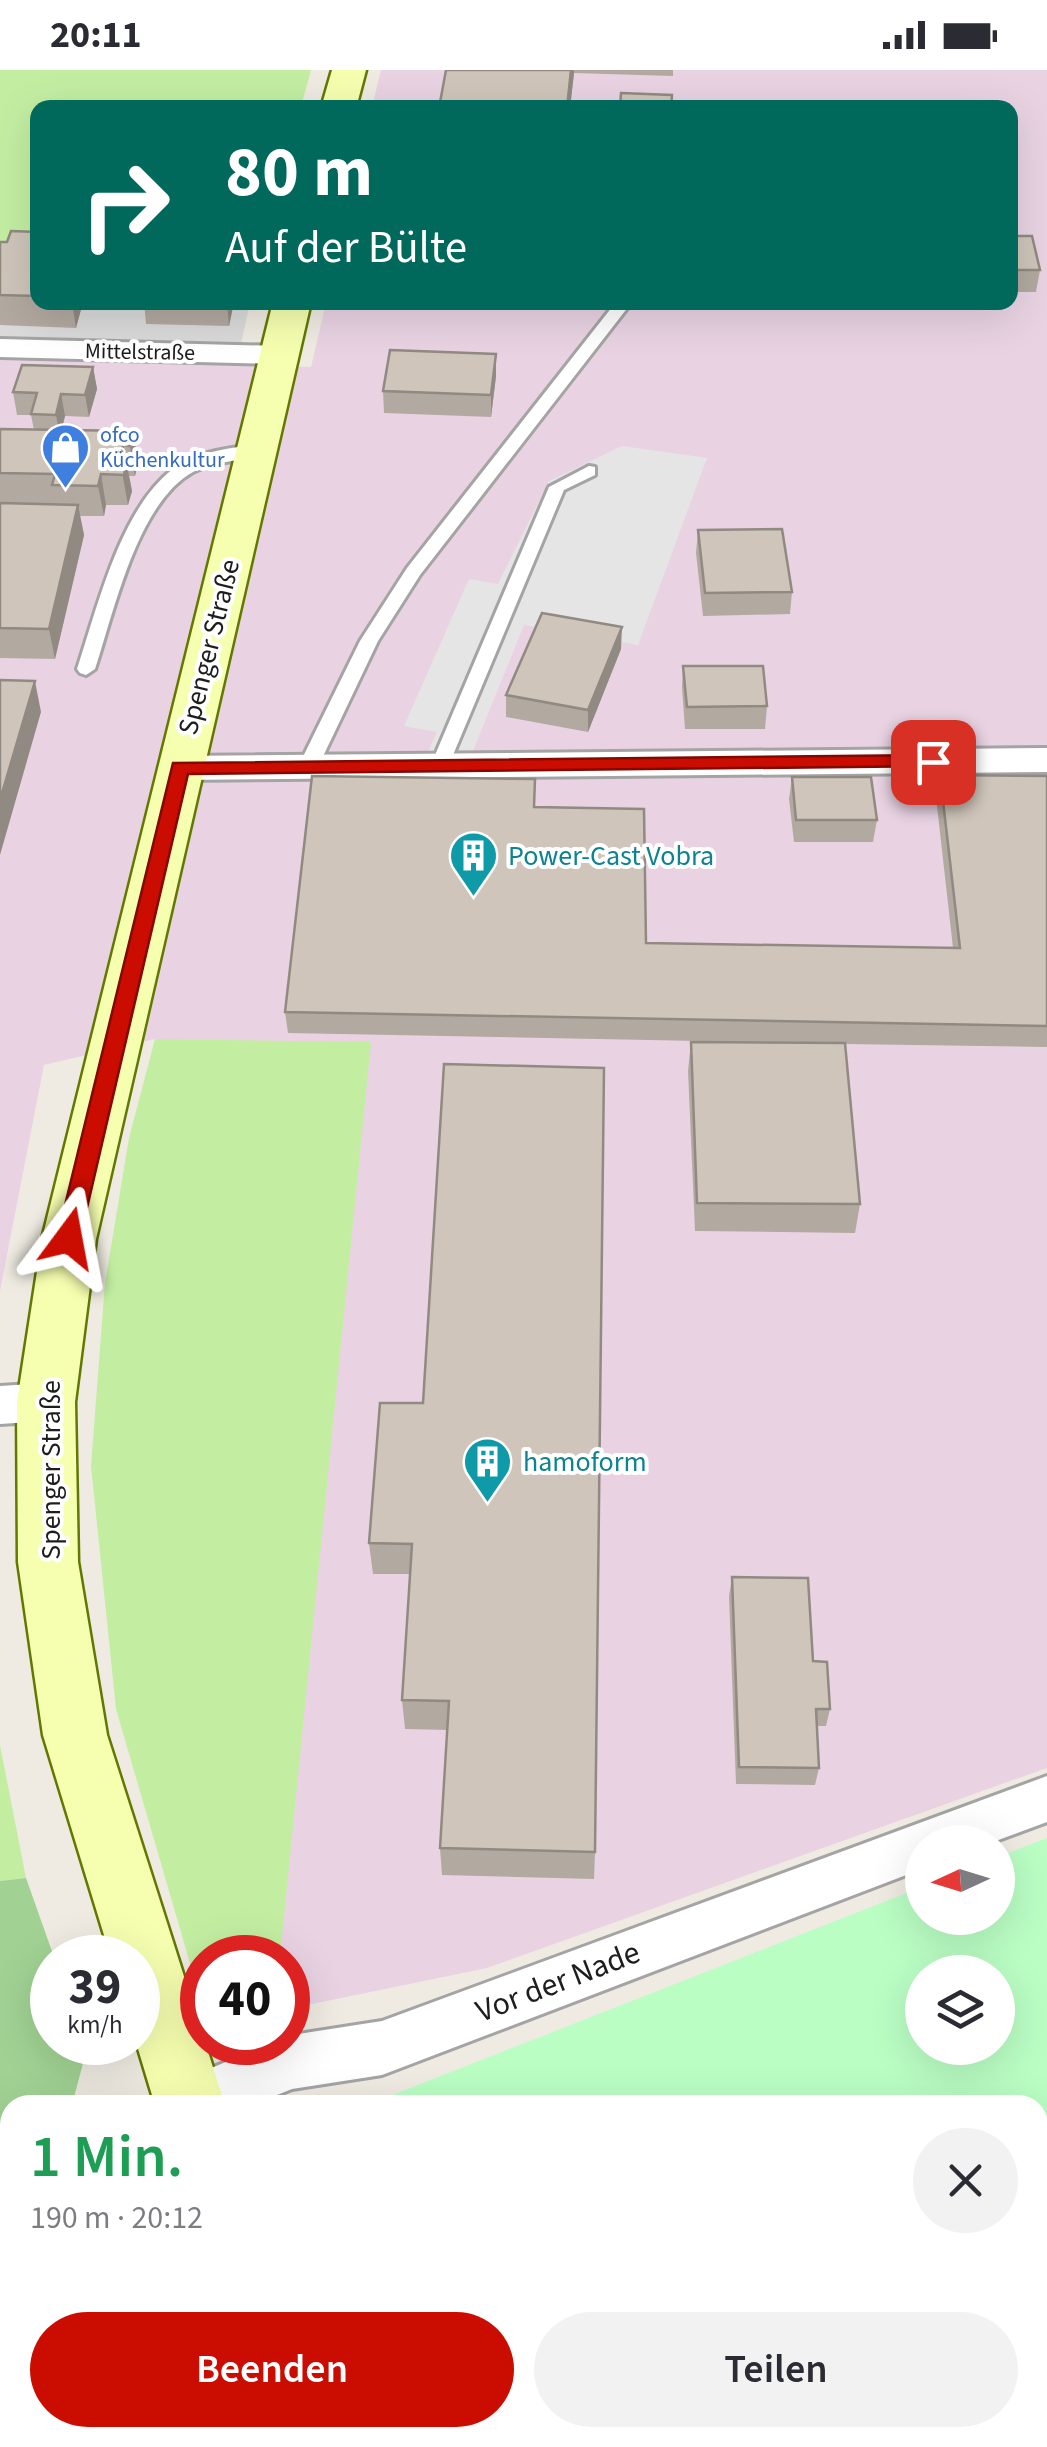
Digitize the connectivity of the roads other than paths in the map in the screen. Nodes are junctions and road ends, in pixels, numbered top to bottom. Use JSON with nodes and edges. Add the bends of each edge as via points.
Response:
{"nodes":[{"id":1,"x":349,"y":70,"type":"edge"},
{"id":2,"x":340,"y":100,"type":"edge"},
{"id":3,"x":290,"y":310,"type":"edge"},
{"id":4,"x":619,"y":310,"type":"edge"},
{"id":5,"x":0,"y":348,"type":"edge"},
{"id":6,"x":280,"y":355,"type":"junction"},
{"id":7,"x":257,"y":450,"type":"junction"},
{"id":8,"x":588,"y":471,"type":"dead end"},
{"id":9,"x":86,"y":669,"type":"dead end"},
{"id":10,"x":1047,"y":760,"type":"edge"},
{"id":11,"x":439,"y":767,"type":"junction"},
{"id":12,"x":180,"y":768,"type":"junction"},
{"id":13,"x":307,"y":768,"type":"junction"},
{"id":14,"x":23,"y":1403,"type":"edge"},
{"id":15,"x":1047,"y":1799,"type":"edge"},
{"id":16,"x":976,"y":1825,"type":"edge"},
{"id":17,"x":905,"y":1851,"type":"edge"},
{"id":18,"x":187,"y":2095,"type":"edge"},
{"id":19,"x":212,"y":2095,"type":"edge"}],
"edges":[{"from":1,"to":2,"type":"street"},
{"from":3,"to":6,"type":"street","name":"Spenger Straße"},
{"from":4,"to":13,"type":"lane","via":[[413,572],[369,641]]},
{"from":5,"to":6,"type":"street","name":"Mittelstraße"},
{"from":6,"to":7,"type":"street","name":"Spenger Straße"},
{"from":7,"to":9,"type":"lane","via":[[224,452],[172,478],[132,538]]},
{"from":7,"to":12,"type":"street","name":"Spenger Straße"},
{"from":8,"to":11,"type":"lane","via":[[556,487]]},
{"from":10,"to":11,"type":"street"},
{"from":11,"to":13,"type":"street"},
{"from":12,"to":13,"type":"street"},
{"from":12,"to":14,"type":"street","name":"Spenger Straße","via":[[69,1238]]},
{"from":14,"to":18,"type":"street","name":"Spenger Straße","via":[[75,1735]]},
{"from":15,"to":16,"type":"street"},
{"from":17,"to":19,"type":"street","name":"Vor der Nade","via":[[382,2048],[292,2062]]}]}
